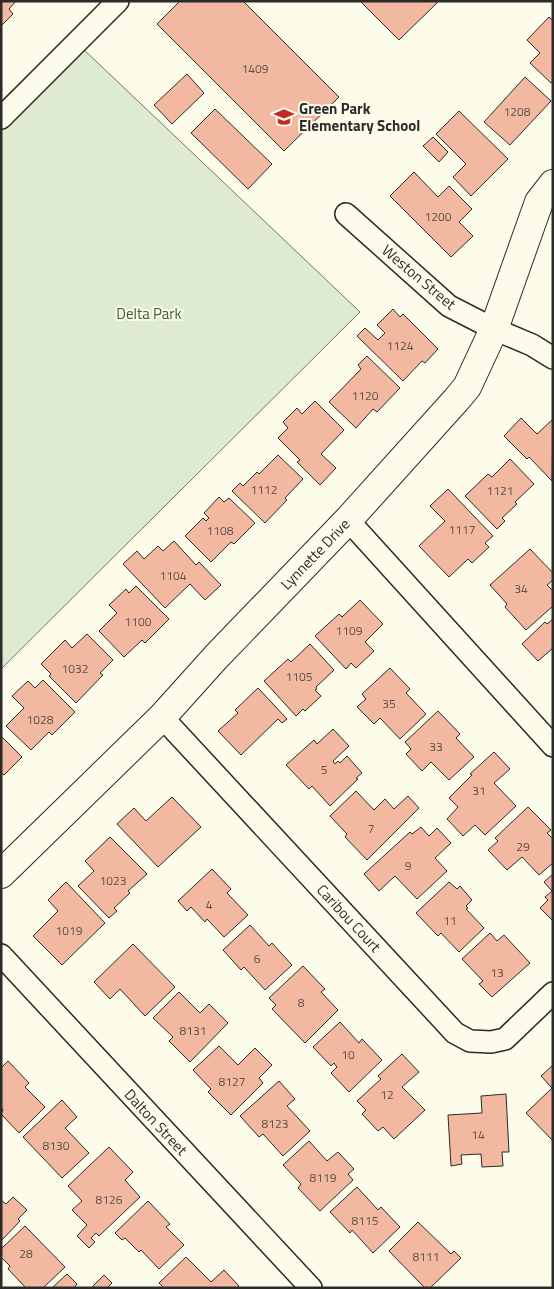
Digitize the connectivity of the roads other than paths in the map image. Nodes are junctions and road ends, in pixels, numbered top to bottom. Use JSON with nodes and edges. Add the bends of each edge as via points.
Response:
{"nodes":[{"id":1,"x":118,"y":1,"type":"edge"},
{"id":2,"x":1,"y":118,"type":"edge"},
{"id":3,"x":553,"y":184,"type":"edge"},
{"id":4,"x":346,"y":214,"type":"dead end"},
{"id":5,"x":494,"y":329,"type":"junction"},
{"id":6,"x":553,"y":358,"type":"edge"},
{"id":7,"x":348,"y":520,"type":"junction"},
{"id":8,"x":162,"y":717,"type":"junction"},
{"id":9,"x":553,"y":746,"type":"edge"},
{"id":10,"x":1,"y":874,"type":"edge"},
{"id":11,"x":1,"y":955,"type":"edge"},
{"id":12,"x":553,"y":993,"type":"edge"},
{"id":13,"x":311,"y":1288,"type":"edge"}],
"edges":[{"from":1,"to":2,"type":"street"},
{"from":3,"to":5,"type":"street","name":"Lynnette Drive","via":[[539,202]]},
{"from":4,"to":5,"type":"street","name":"Weston Street","via":[[449,306]]},
{"from":5,"to":6,"type":"street","name":"Weston Street"},
{"from":5,"to":7,"type":"street","name":"Lynnette Drive","via":[[458,399]]},
{"from":7,"to":8,"type":"street","name":"Lynnette Drive","via":[[216,656]]},
{"from":7,"to":9,"type":"street"},
{"from":8,"to":10,"type":"street","name":"Lynnette Drive"},
{"from":8,"to":12,"type":"street","name":"Caribou Court","via":[[456,1033],[470,1042],[505,1039]]},
{"from":11,"to":13,"type":"street","name":"Dalton Street"}]}
